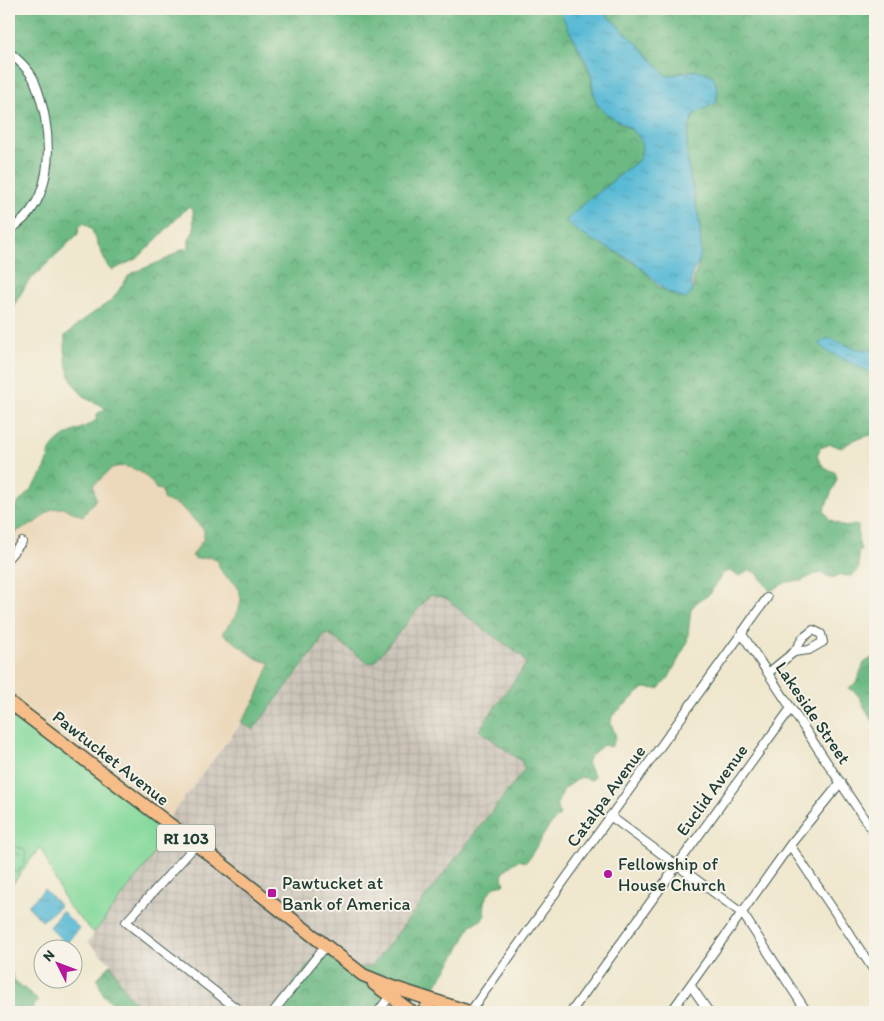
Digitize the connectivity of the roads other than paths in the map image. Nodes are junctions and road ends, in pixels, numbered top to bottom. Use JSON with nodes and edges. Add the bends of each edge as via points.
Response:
{"nodes":[{"id":1,"x":9,"y":52,"type":"edge"},
{"id":2,"x":9,"y":230,"type":"edge"},
{"id":3,"x":22,"y":542,"type":"dead end"},
{"id":4,"x":9,"y":557,"type":"edge"},
{"id":5,"x":767,"y":598,"type":"dead end"},
{"id":6,"x":742,"y":634,"type":"junction"},
{"id":7,"x":794,"y":652,"type":"dead end"},
{"id":8,"x":768,"y":673,"type":"junction"},
{"id":9,"x":9,"y":702,"type":"edge"},
{"id":10,"x":791,"y":708,"type":"junction"},
{"id":11,"x":841,"y":782,"type":"junction"},
{"id":12,"x":610,"y":816,"type":"junction"},
{"id":13,"x":875,"y":835,"type":"edge"},
{"id":14,"x":196,"y":845,"type":"junction"},
{"id":15,"x":790,"y":845,"type":"junction"},
{"id":16,"x":675,"y":865,"type":"junction"},
{"id":17,"x":743,"y":914,"type":"junction"},
{"id":18,"x":326,"y":945,"type":"junction"},
{"id":19,"x":875,"y":972,"type":"edge"},
{"id":20,"x":691,"y":986,"type":"junction"},
{"id":21,"x":392,"y":992,"type":"junction"},
{"id":22,"x":432,"y":1000,"type":"junction"},
{"id":23,"x":241,"y":1012,"type":"edge"},
{"id":24,"x":273,"y":1012,"type":"edge"},
{"id":25,"x":378,"y":1012,"type":"edge"},
{"id":26,"x":412,"y":1012,"type":"edge"},
{"id":27,"x":424,"y":1012,"type":"edge"},
{"id":28,"x":470,"y":1012,"type":"edge"},
{"id":29,"x":571,"y":1012,"type":"edge"},
{"id":30,"x":671,"y":1012,"type":"edge"},
{"id":31,"x":709,"y":1012,"type":"edge"},
{"id":32,"x":807,"y":1012,"type":"edge"}],
"edges":[{"from":1,"to":2,"type":"street","via":[[33,79],[47,128],[48,156],[46,172],[31,211]]},
{"from":3,"to":4,"type":"street"},
{"from":5,"to":6,"type":"street","name":"Catalpa Avenue"},
{"from":6,"to":8,"type":"street","name":"Lakeside Street"},
{"from":6,"to":12,"type":"street","name":"Catalpa Avenue"},
{"from":7,"to":8,"type":"street"},
{"from":8,"to":10,"type":"street","name":"Lakeside Street"},
{"from":9,"to":14,"type":"main road","name":"Pawtucket Avenue","number":"RI 103"},
{"from":10,"to":11,"type":"street","name":"Lakeside Street"},
{"from":10,"to":16,"type":"street","name":"Euclid Avenue"},
{"from":11,"to":13,"type":"street","name":"Lakeside Street"},
{"from":11,"to":15,"type":"street"},
{"from":12,"to":16,"type":"street"},
{"from":12,"to":28,"type":"street","name":"Catalpa Avenue"},
{"from":14,"to":18,"type":"main road","name":"Pawtucket Avenue","number":"RI 103"},
{"from":14,"to":23,"type":"street","via":[[126,922]]},
{"from":15,"to":17,"type":"street"},
{"from":15,"to":19,"type":"street"},
{"from":16,"to":17,"type":"street"},
{"from":16,"to":29,"type":"street","name":"Euclid Avenue"},
{"from":17,"to":20,"type":"street"},
{"from":17,"to":32,"type":"street"},
{"from":18,"to":21,"type":"main road","name":"Pawtucket Avenue","number":"RI 103","via":[[363,975]]},
{"from":18,"to":24,"type":"street"},
{"from":20,"to":30,"type":"street"},
{"from":20,"to":31,"type":"street"},
{"from":21,"to":22,"type":"main road","number":"RI 103"},
{"from":21,"to":25,"type":"street"},
{"from":21,"to":26,"type":"main road","number":"RI 103"},
{"from":22,"to":27,"type":"main road"},
{"from":22,"to":28,"type":"main road","number":"RI 103"}]}
